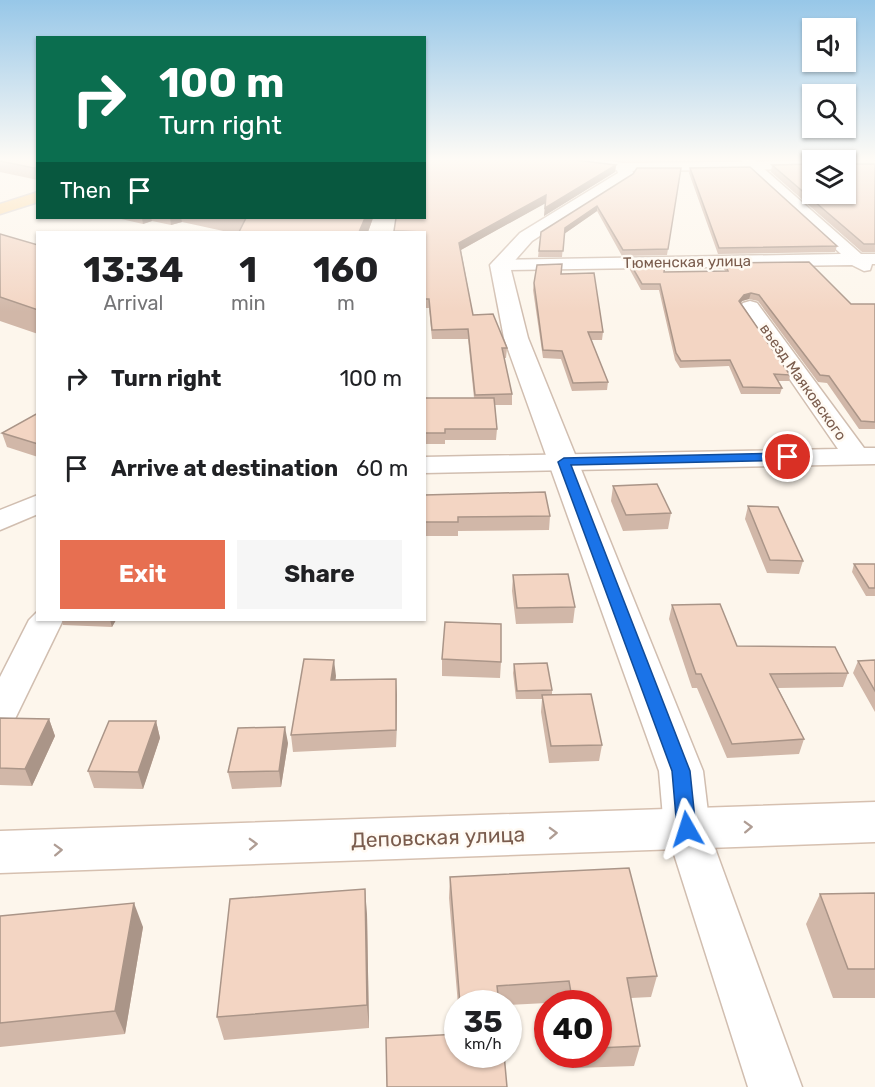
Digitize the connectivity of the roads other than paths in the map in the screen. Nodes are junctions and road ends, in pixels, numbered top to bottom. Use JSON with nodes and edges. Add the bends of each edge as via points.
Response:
{"nodes":[{"id":1,"x":568,"y":211,"type":"edge"},
{"id":2,"x":802,"y":211,"type":"edge"},
{"id":3,"x":856,"y":259,"type":"junction"},
{"id":4,"x":875,"y":259,"type":"edge"},
{"id":5,"x":500,"y":265,"type":"junction"},
{"id":6,"x":875,"y":276,"type":"edge"},
{"id":7,"x":750,"y":307,"type":"dead end"},
{"id":8,"x":865,"y":456,"type":"edge"},
{"id":9,"x":564,"y":462,"type":"junction"},
{"id":10,"x":426,"y":465,"type":"edge"},
{"id":11,"x":36,"y":504,"type":"edge"},
{"id":12,"x":0,"y":521,"type":"edge"},
{"id":13,"x":46,"y":621,"type":"edge"},
{"id":14,"x":0,"y":713,"type":"edge"},
{"id":15,"x":875,"y":822,"type":"edge"},
{"id":16,"x":687,"y":829,"type":"junction"},
{"id":17,"x":0,"y":852,"type":"edge"},
{"id":18,"x":775,"y":1087,"type":"edge"}],
"edges":[{"from":1,"to":5,"type":"street","via":[[526,237]]},
{"from":2,"to":3,"type":"street"},
{"from":3,"to":4,"type":"street","name":"Тюменская улица"},
{"from":3,"to":5,"type":"street","name":"Тюменская улица"},
{"from":3,"to":6,"type":"street"},
{"from":5,"to":9,"type":"street","via":[[516,338]]},
{"from":7,"to":8,"type":"street","name":"въезд Маяковского"},
{"from":8,"to":9,"type":"street"},
{"from":9,"to":10,"type":"street"},
{"from":9,"to":16,"type":"street","via":[[681,771]]},
{"from":11,"to":12,"type":"street"},
{"from":13,"to":14,"type":"street"},
{"from":16,"to":15,"type":"street","name":"Деповская улица","one_way":true},
{"from":17,"to":16,"type":"street","name":"Деповская улица","one_way":true},
{"from":16,"to":18,"type":"street"}]}
